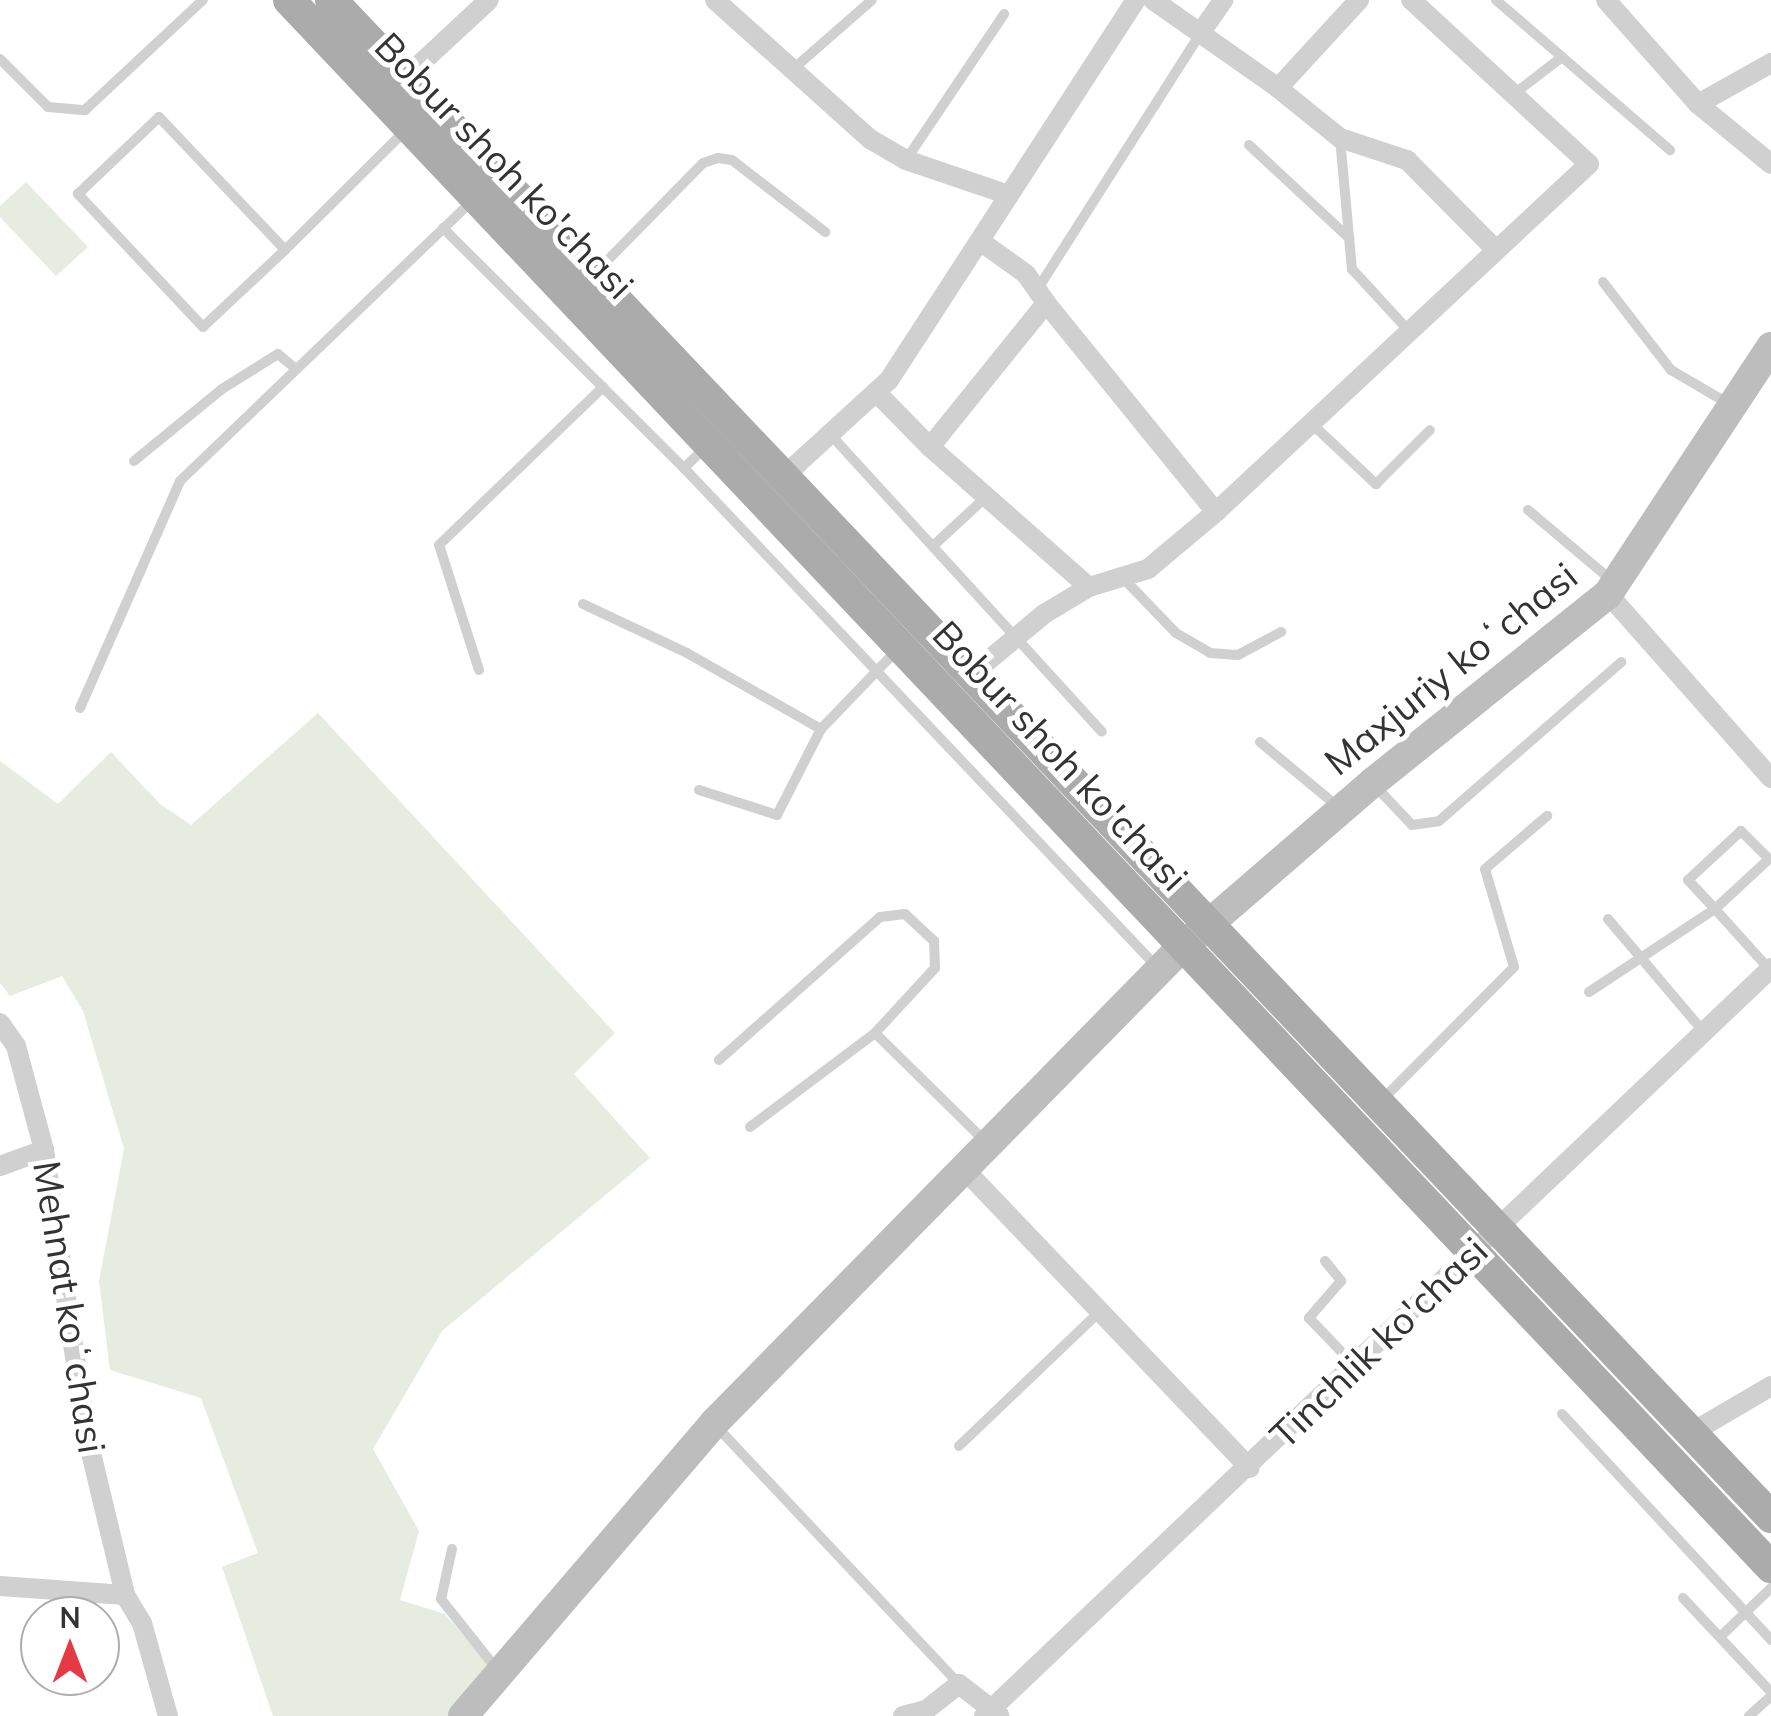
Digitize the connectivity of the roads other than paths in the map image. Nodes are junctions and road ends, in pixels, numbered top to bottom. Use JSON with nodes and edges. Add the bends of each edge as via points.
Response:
{"nodes":[{"id":1,"x":203,"y":0,"type":"edge"},
{"id":2,"x":289,"y":0,"type":"edge"},
{"id":3,"x":332,"y":0,"type":"edge"},
{"id":4,"x":489,"y":0,"type":"edge"},
{"id":5,"x":716,"y":0,"type":"edge"},
{"id":6,"x":872,"y":0,"type":"edge"},
{"id":7,"x":1136,"y":0,"type":"edge"},
{"id":8,"x":1152,"y":0,"type":"edge"},
{"id":9,"x":1222,"y":0,"type":"edge"},
{"id":10,"x":1359,"y":0,"type":"edge"},
{"id":11,"x":1411,"y":0,"type":"edge"},
{"id":12,"x":1496,"y":0,"type":"edge"},
{"id":13,"x":1606,"y":0,"type":"edge"},
{"id":14,"x":1004,"y":14,"type":"dead end"},
{"id":15,"x":1201,"y":32,"type":"junction"},
{"id":16,"x":1562,"y":57,"type":"junction"},
{"id":17,"x":0,"y":59,"type":"edge"},
{"id":18,"x":1771,"y":63,"type":"edge"},
{"id":19,"x":792,"y":70,"type":"junction"},
{"id":20,"x":406,"y":78,"type":"junction"},
{"id":21,"x":1278,"y":88,"type":"junction"},
{"id":22,"x":1514,"y":95,"type":"junction"},
{"id":23,"x":1698,"y":104,"type":"junction"},
{"id":24,"x":410,"y":126,"type":"junction"},
{"id":25,"x":1340,"y":138,"type":"junction"},
{"id":26,"x":1249,"y":146,"type":"dead end"},
{"id":27,"x":1670,"y":150,"type":"dead end"},
{"id":28,"x":906,"y":160,"type":"junction"},
{"id":29,"x":1771,"y":164,"type":"edge"},
{"id":30,"x":477,"y":196,"type":"junction"},
{"id":31,"x":1009,"y":196,"type":"junction"},
{"id":32,"x":443,"y":228,"type":"junction"},
{"id":33,"x":825,"y":232,"type":"dead end"},
{"id":34,"x":1350,"y":238,"type":"junction"},
{"id":35,"x":980,"y":241,"type":"junction"},
{"id":36,"x":285,"y":250,"type":"junction"},
{"id":37,"x":1496,"y":250,"type":"junction"},
{"id":38,"x":592,"y":275,"type":"junction"},
{"id":39,"x":1602,"y":282,"type":"dead end"},
{"id":40,"x":1042,"y":297,"type":"junction"},
{"id":41,"x":1409,"y":331,"type":"junction"},
{"id":42,"x":1771,"y":347,"type":"edge"},
{"id":43,"x":296,"y":369,"type":"junction"},
{"id":44,"x":603,"y":387,"type":"junction"},
{"id":45,"x":876,"y":392,"type":"junction"},
{"id":46,"x":1736,"y":408,"type":"junction"},
{"id":47,"x":1311,"y":423,"type":"junction"},
{"id":48,"x":1430,"y":430,"type":"dead end"},
{"id":49,"x":830,"y":434,"type":"junction"},
{"id":50,"x":711,"y":442,"type":"junction"},
{"id":51,"x":930,"y":448,"type":"junction"},
{"id":52,"x":134,"y":461,"type":"dead end"},
{"id":53,"x":684,"y":468,"type":"junction"},
{"id":54,"x":785,"y":476,"type":"junction"},
{"id":55,"x":986,"y":497,"type":"junction"},
{"id":56,"x":1528,"y":510,"type":"dead end"},
{"id":57,"x":1216,"y":512,"type":"junction"},
{"id":58,"x":933,"y":546,"type":"junction"},
{"id":59,"x":822,"y":559,"type":"junction"},
{"id":60,"x":1122,"y":577,"type":"junction"},
{"id":61,"x":792,"y":582,"type":"junction"},
{"id":62,"x":1089,"y":587,"type":"junction"},
{"id":63,"x":1612,"y":589,"type":"junction"},
{"id":64,"x":583,"y":604,"type":"dead end"},
{"id":65,"x":1281,"y":632,"type":"dead end"},
{"id":66,"x":1016,"y":637,"type":"junction"},
{"id":67,"x":902,"y":645,"type":"junction"},
{"id":68,"x":1621,"y":662,"type":"dead end"},
{"id":69,"x":479,"y":670,"type":"dead end"},
{"id":70,"x":874,"y":670,"type":"junction"},
{"id":71,"x":973,"y":673,"type":"junction"},
{"id":72,"x":80,"y":708,"type":"dead end"},
{"id":73,"x":821,"y":728,"type":"junction"},
{"id":74,"x":1102,"y":732,"type":"dead end"},
{"id":75,"x":1260,"y":742,"type":"dead end"},
{"id":76,"x":1012,"y":763,"type":"junction"},
{"id":77,"x":1771,"y":778,"type":"edge"},
{"id":78,"x":1372,"y":783,"type":"junction"},
{"id":79,"x":985,"y":786,"type":"junction"},
{"id":80,"x":699,"y":790,"type":"dead end"},
{"id":81,"x":1342,"y":810,"type":"junction"},
{"id":82,"x":1547,"y":816,"type":"dead end"},
{"id":83,"x":1714,"y":909,"type":"junction"},
{"id":84,"x":1608,"y":920,"type":"dead end"},
{"id":85,"x":1214,"y":925,"type":"junction"},
{"id":86,"x":1640,"y":957,"type":"junction"},
{"id":87,"x":1171,"y":958,"type":"junction"},
{"id":88,"x":1770,"y":969,"type":"edge"},
{"id":89,"x":1588,"y":992,"type":"dead end"},
{"id":90,"x":0,"y":1023,"type":"edge"},
{"id":91,"x":875,"y":1032,"type":"junction"},
{"id":92,"x":1704,"y":1032,"type":"junction"},
{"id":93,"x":719,"y":1060,"type":"dead end"},
{"id":94,"x":1380,"y":1102,"type":"junction"},
{"id":95,"x":750,"y":1127,"type":"dead end"},
{"id":96,"x":987,"y":1143,"type":"junction"},
{"id":97,"x":44,"y":1150,"type":"junction"},
{"id":98,"x":0,"y":1166,"type":"edge"},
{"id":99,"x":963,"y":1168,"type":"junction"},
{"id":100,"x":1498,"y":1227,"type":"junction"},
{"id":101,"x":1473,"y":1255,"type":"junction"},
{"id":102,"x":1325,"y":1260,"type":"dead end"},
{"id":103,"x":1098,"y":1313,"type":"junction"},
{"id":104,"x":1356,"y":1367,"type":"junction"},
{"id":105,"x":1771,"y":1386,"type":"edge"},
{"id":106,"x":1562,"y":1414,"type":"dead end"},
{"id":107,"x":714,"y":1423,"type":"junction"},
{"id":108,"x":1691,"y":1433,"type":"junction"},
{"id":109,"x":959,"y":1446,"type":"dead end"},
{"id":110,"x":1250,"y":1468,"type":"junction"},
{"id":111,"x":1771,"y":1516,"type":"edge"},
{"id":112,"x":452,"y":1549,"type":"dead end"},
{"id":113,"x":1771,"y":1567,"type":"edge"},
{"id":114,"x":0,"y":1586,"type":"edge"},
{"id":115,"x":1771,"y":1588,"type":"edge"},
{"id":116,"x":125,"y":1595,"type":"junction"},
{"id":117,"x":1683,"y":1598,"type":"dead end"},
{"id":118,"x":1746,"y":1613,"type":"junction"},
{"id":119,"x":1720,"y":1637,"type":"junction"},
{"id":120,"x":1771,"y":1640,"type":"edge"},
{"id":121,"x":500,"y":1673,"type":"junction"},
{"id":122,"x":959,"y":1684,"type":"junction"},
{"id":123,"x":1771,"y":1694,"type":"edge"},
{"id":124,"x":992,"y":1713,"type":"edge"},
{"id":125,"x":168,"y":1716,"type":"edge"},
{"id":126,"x":463,"y":1716,"type":"edge"},
{"id":127,"x":903,"y":1716,"type":"edge"},
{"id":128,"x":1749,"y":1716,"type":"edge"}],
"edges":[{"from":1,"to":17,"type":"lane","via":[[85,110],[48,106]]},
{"from":2,"to":24,"type":"main road","name":"Bobur shoh ko'chasi"},
{"from":3,"to":20,"type":"main road","name":"Bobur shoh ko'chasi"},
{"from":4,"to":20,"type":"street"},
{"from":5,"to":19,"type":"street"},
{"from":6,"to":19,"type":"lane"},
{"from":7,"to":31,"type":"street"},
{"from":8,"to":15,"type":"street"},
{"from":9,"to":15,"type":"street"},
{"from":10,"to":21,"type":"street"},
{"from":11,"to":22,"type":"street"},
{"from":12,"to":16,"type":"lane"},
{"from":13,"to":23,"type":"street"},
{"from":14,"to":28,"type":"lane"},
{"from":15,"to":21,"type":"street"},
{"from":15,"to":40,"type":"lane"},
{"from":16,"to":22,"type":"lane"},
{"from":16,"to":27,"type":"lane"},
{"from":18,"to":23,"type":"street"},
{"from":19,"to":28,"type":"street","via":[[870,139]]},
{"from":20,"to":38,"type":"main road","name":"Bobur shoh ko'chasi"},
{"from":21,"to":25,"type":"street"},
{"from":22,"to":37,"type":"street","via":[[1589,164]]},
{"from":23,"to":29,"type":"street"},
{"from":24,"to":30,"type":"main road","name":"Bobur shoh ko'chasi"},
{"from":24,"to":36,"type":"lane"},
{"from":25,"to":34,"type":"lane"},
{"from":25,"to":37,"type":"street","via":[[1407,160]]},
{"from":26,"to":34,"type":"lane"},
{"from":28,"to":31,"type":"street"},
{"from":30,"to":32,"type":"lane"},
{"from":30,"to":50,"type":"main road","name":"Bobur shoh ko'chasi"},
{"from":31,"to":35,"type":"street"},
{"from":32,"to":43,"type":"lane"},
{"from":32,"to":44,"type":"lane"},
{"from":33,"to":38,"type":"lane","via":[[732,160],[718,158],[703,163]]},
{"from":34,"to":41,"type":"lane","via":[[1352,269]]},
{"from":35,"to":40,"type":"street"},
{"from":35,"to":45,"type":"street"},
{"from":36,"to":36,"type":"lane","via":[[203,327],[78,194],[159,118]]},
{"from":37,"to":41,"type":"street"},
{"from":38,"to":54,"type":"main road","name":"Bobur shoh ko'chasi"},
{"from":39,"to":46,"type":"lane","via":[[1671,370]]},
{"from":40,"to":51,"type":"street"},
{"from":40,"to":57,"type":"street"},
{"from":41,"to":47,"type":"street"},
{"from":42,"to":46,"type":"street","name":"Maxjuriy koʻchasi"},
{"from":43,"to":52,"type":"lane","via":[[278,354],[222,389]]},
{"from":43,"to":72,"type":"lane","via":[[180,481]]},
{"from":44,"to":53,"type":"lane"},
{"from":44,"to":69,"type":"lane","via":[[439,545]]},
{"from":45,"to":49,"type":"street"},
{"from":45,"to":51,"type":"street"},
{"from":46,"to":63,"type":"street","name":"Maxjuriy koʻchasi"},
{"from":47,"to":48,"type":"lane","via":[[1376,484]]},
{"from":47,"to":57,"type":"street"},
{"from":49,"to":54,"type":"street"},
{"from":49,"to":58,"type":"lane"},
{"from":50,"to":53,"type":"lane"},
{"from":50,"to":59,"type":"main road","name":"Bobur shoh ko'chasi"},
{"from":51,"to":55,"type":"street"},
{"from":53,"to":61,"type":"lane"},
{"from":54,"to":71,"type":"main road","name":"Bobur shoh ko'chasi"},
{"from":55,"to":58,"type":"lane"},
{"from":55,"to":62,"type":"street"},
{"from":56,"to":63,"type":"lane"},
{"from":57,"to":60,"type":"street","via":[[1148,569]]},
{"from":58,"to":66,"type":"lane"},
{"from":59,"to":61,"type":"lane"},
{"from":59,"to":67,"type":"main road","name":"Bobur shoh ko'chasi"},
{"from":60,"to":62,"type":"street"},
{"from":60,"to":65,"type":"lane","via":[[1176,633],[1210,652],[1238,655]]},
{"from":61,"to":70,"type":"lane"},
{"from":62,"to":66,"type":"street"},
{"from":63,"to":77,"type":"street"},
{"from":63,"to":78,"type":"street","name":"Maxjuriy koʻchasi"},
{"from":64,"to":73,"type":"lane","via":[[687,652]]},
{"from":66,"to":71,"type":"street"},
{"from":66,"to":74,"type":"lane"},
{"from":67,"to":70,"type":"lane"},
{"from":67,"to":76,"type":"main road","name":"Bobur shoh ko'chasi"},
{"from":68,"to":78,"type":"lane","via":[[1439,821],[1412,825]]},
{"from":70,"to":73,"type":"lane"},
{"from":70,"to":79,"type":"lane"},
{"from":71,"to":85,"type":"main road","name":"Bobur shoh ko'chasi"},
{"from":73,"to":80,"type":"lane","via":[[777,815]]},
{"from":75,"to":81,"type":"lane"},
{"from":76,"to":79,"type":"lane"},
{"from":76,"to":87,"type":"main road","name":"Bobur shoh ko'chasi"},
{"from":78,"to":81,"type":"street","name":"Maxjuriy koʻchasi"},
{"from":79,"to":87,"type":"lane"},
{"from":81,"to":85,"type":"street","name":"Maxjuriy koʻchasi"},
{"from":82,"to":94,"type":"lane","via":[[1485,869],[1514,967]]},
{"from":83,"to":83,"type":"lane","via":[[1769,859],[1741,831],[1688,880]]},
{"from":83,"to":86,"type":"lane"},
{"from":83,"to":88,"type":"lane"},
{"from":84,"to":86,"type":"lane"},
{"from":85,"to":87,"type":"street","name":"Maxjuriy koʻchasi"},
{"from":85,"to":94,"type":"main road","name":"Bobur shoh ko'chasi"},
{"from":86,"to":89,"type":"lane"},
{"from":86,"to":92,"type":"lane"},
{"from":87,"to":96,"type":"street","name":"Maxjuriy koʻchasi"},
{"from":87,"to":101,"type":"main road","name":"Bobur shoh ko'chasi"},
{"from":88,"to":92,"type":"street","name":"Tinchlik ko'chasi"},
{"from":90,"to":97,"type":"street","name":"Mehnat koʻchasi","via":[[16,1046]]},
{"from":91,"to":93,"type":"lane","via":[[935,968],[934,940],[905,914],[880,917]]},
{"from":91,"to":95,"type":"lane"},
{"from":91,"to":96,"type":"lane"},
{"from":92,"to":100,"type":"street","name":"Tinchlik ko'chasi"},
{"from":94,"to":100,"type":"main road","name":"Bobur shoh ko'chasi"},
{"from":96,"to":99,"type":"street","name":"Maxjuriy koʻchasi"},
{"from":97,"to":98,"type":"street"},
{"from":97,"to":116,"type":"street","name":"Mehnat koʻchasi","via":[[86,1432]]},
{"from":99,"to":103,"type":"street"},
{"from":99,"to":107,"type":"street","name":"Maxjuriy koʻchasi"},
{"from":100,"to":101,"type":"street","name":"Tinchlik ko'chasi"},
{"from":100,"to":108,"type":"main road","name":"Bobur shoh ko'chasi"},
{"from":101,"to":104,"type":"street","name":"Tinchlik ko'chasi"},
{"from":101,"to":113,"type":"main road","name":"Bobur shoh ko'chasi"},
{"from":102,"to":104,"type":"lane","via":[[1341,1281],[1309,1318]]},
{"from":103,"to":109,"type":"lane"},
{"from":103,"to":110,"type":"street"},
{"from":104,"to":110,"type":"street","name":"Tinchlik ko'chasi"},
{"from":105,"to":108,"type":"street"},
{"from":106,"to":118,"type":"lane"},
{"from":107,"to":121,"type":"street","name":"Maxjuriy koʻchasi"},
{"from":107,"to":122,"type":"lane"},
{"from":108,"to":111,"type":"main road","name":"Bobur shoh ko'chasi"},
{"from":110,"to":124,"type":"street","name":"Tinchlik ko'chasi"},
{"from":112,"to":121,"type":"lane","via":[[441,1599]]},
{"from":114,"to":116,"type":"street"},
{"from":115,"to":118,"type":"lane"},
{"from":116,"to":125,"type":"street","name":"Mehnat koʻchasi","via":[[142,1623]]},
{"from":117,"to":119,"type":"lane"},
{"from":118,"to":119,"type":"lane"},
{"from":118,"to":120,"type":"lane"},
{"from":119,"to":123,"type":"lane"},
{"from":121,"to":126,"type":"street","name":"Maxjuriy koʻchasi"},
{"from":122,"to":124,"type":"street"},
{"from":122,"to":127,"type":"street","via":[[926,1710]]},
{"from":123,"to":128,"type":"lane"}]}
